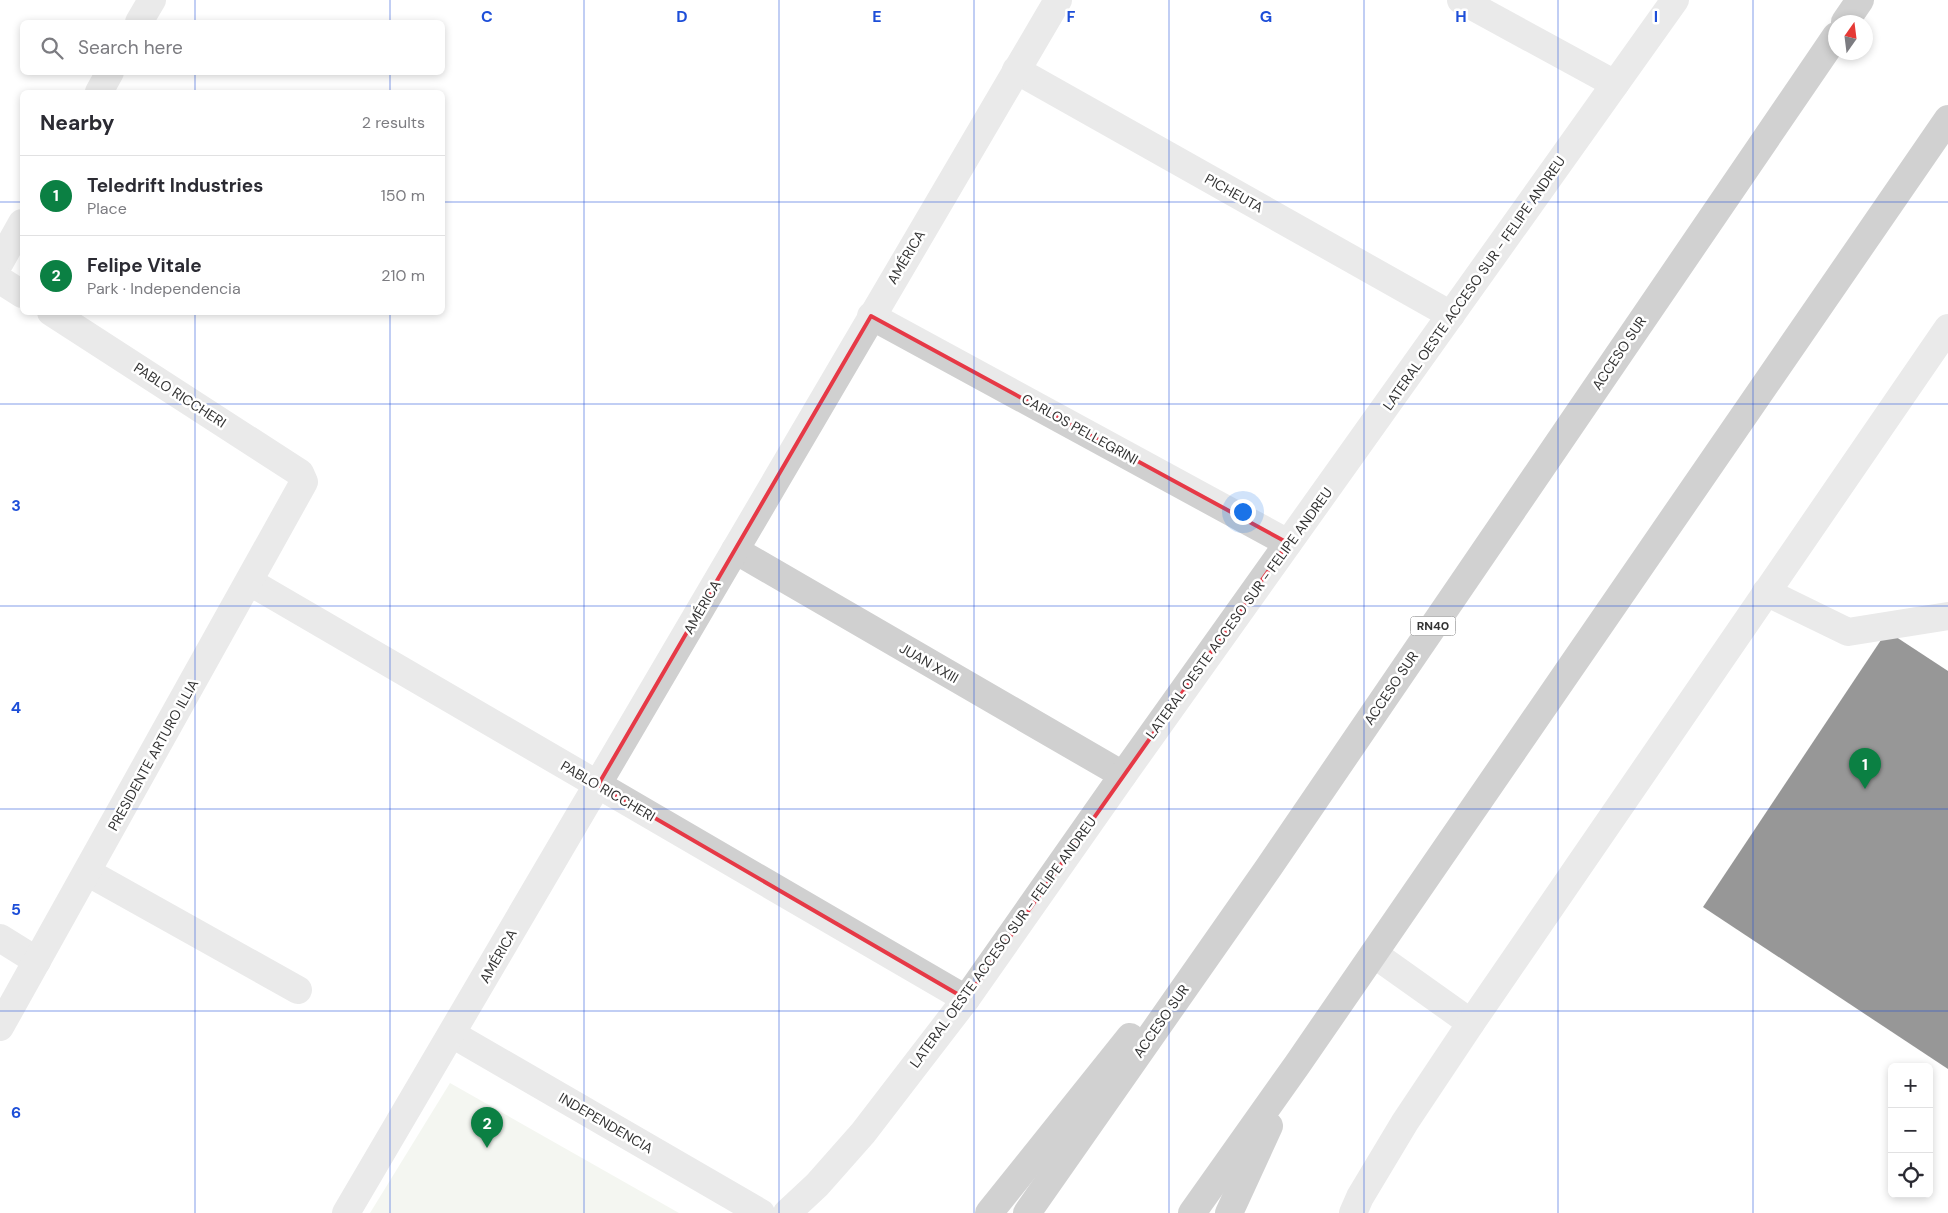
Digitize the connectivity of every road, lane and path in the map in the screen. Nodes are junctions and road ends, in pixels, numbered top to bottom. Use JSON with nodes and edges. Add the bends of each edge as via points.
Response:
{"nodes":[{"id":1,"x":152,"y":0,"type":"edge"},
{"id":2,"x":1058,"y":0,"type":"edge"},
{"id":3,"x":1461,"y":0,"type":"edge"},
{"id":4,"x":1675,"y":0,"type":"edge"},
{"id":5,"x":1860,"y":0,"type":"edge"},
{"id":6,"x":1849,"y":15,"type":"edge"},
{"id":7,"x":140,"y":20,"type":"edge"},
{"id":8,"x":1828,"y":48,"type":"edge"},
{"id":9,"x":1016,"y":70,"type":"junction"},
{"id":10,"x":108,"y":75,"type":"edge"},
{"id":11,"x":1614,"y":84,"type":"junction"},
{"id":12,"x":100,"y":90,"type":"edge"},
{"id":13,"x":1948,"y":120,"type":"edge"},
{"id":14,"x":20,"y":227,"type":"edge"},
{"id":15,"x":0,"y":262,"type":"edge"},
{"id":16,"x":0,"y":280,"type":"edge"},
{"id":17,"x":20,"y":293,"type":"edge"},
{"id":18,"x":56,"y":315,"type":"edge"},
{"id":19,"x":1451,"y":315,"type":"junction"},
{"id":20,"x":871,"y":316,"type":"junction"},
{"id":21,"x":1948,"y":328,"type":"edge"},
{"id":22,"x":304,"y":482,"type":"joint"},
{"id":23,"x":1288,"y":543,"type":"junction"},
{"id":24,"x":735,"y":550,"type":"junction"},
{"id":25,"x":250,"y":582,"type":"junction"},
{"id":26,"x":1766,"y":592,"type":"junction"},
{"id":27,"x":1948,"y":616,"type":"edge"},
{"id":28,"x":1122,"y":775,"type":"junction"},
{"id":29,"x":598,"y":786,"type":"junction"},
{"id":30,"x":1269,"y":868,"type":"junction"},
{"id":31,"x":87,"y":872,"type":"junction"},
{"id":32,"x":0,"y":938,"type":"edge"},
{"id":33,"x":1374,"y":954,"type":"junction"},
{"id":34,"x":38,"y":961,"type":"junction"},
{"id":35,"x":298,"y":990,"type":"dead end"},
{"id":36,"x":966,"y":999,"type":"junction"},
{"id":37,"x":1471,"y":1023,"type":"junction"},
{"id":38,"x":0,"y":1027,"type":"edge"},
{"id":39,"x":452,"y":1034,"type":"junction"},
{"id":40,"x":1297,"y":1065,"type":"junction"},
{"id":41,"x":346,"y":1213,"type":"edge"},
{"id":42,"x":761,"y":1213,"type":"edge"},
{"id":43,"x":787,"y":1213,"type":"edge"},
{"id":44,"x":988,"y":1213,"type":"edge"},
{"id":45,"x":1027,"y":1213,"type":"edge"},
{"id":46,"x":1192,"y":1213,"type":"edge"},
{"id":47,"x":1229,"y":1213,"type":"edge"},
{"id":48,"x":1354,"y":1213,"type":"edge"}],
"edges":[{"from":1,"to":7,"type":"street"},
{"from":2,"to":9,"type":"street","name":"AMÉRICA"},
{"from":3,"to":11,"type":"street"},
{"from":4,"to":11,"type":"street","name":"LATERAL OESTE ACCESO SUR - FELIPE ANDREU"},
{"from":5,"to":6,"type":"highway"},
{"from":8,"to":30,"type":"highway","name":"ACCESO SUR","number":"RN40"},
{"from":9,"to":19,"type":"street","name":"PICHEUTA"},
{"from":9,"to":20,"type":"street","name":"AMÉRICA"},
{"from":10,"to":12,"type":"street"},
{"from":11,"to":19,"type":"street","name":"LATERAL OESTE ACCESO SUR - FELIPE ANDREU"},
{"from":13,"to":33,"type":"highway"},
{"from":14,"to":15,"type":"street"},
{"from":16,"to":17,"type":"street"},
{"from":18,"to":22,"type":"street","name":"PABLO RICCHERI","via":[[300,473]]},
{"from":19,"to":23,"type":"street","name":"LATERAL OESTE ACCESO SUR - FELIPE ANDREU"},
{"from":20,"to":23,"type":"street","name":"CARLOS PELLEGRINI"},
{"from":20,"to":24,"type":"street","name":"AMÉRICA"},
{"from":21,"to":26,"type":"street"},
{"from":22,"to":25,"type":"street","name":"PRESIDENTE ARTURO ILLIA"},
{"from":23,"to":28,"type":"street","name":"LATERAL OESTE ACCESO SUR - FELIPE ANDREU"},
{"from":24,"to":28,"type":"street","name":"JUAN XXIII"},
{"from":24,"to":29,"type":"street","name":"AMÉRICA"},
{"from":25,"to":29,"type":"street","name":"PABLO RICCHERI"},
{"from":25,"to":31,"type":"street","name":"PRESIDENTE ARTURO ILLIA"},
{"from":26,"to":27,"type":"street","via":[[1848,632]]},
{"from":26,"to":37,"type":"street"},
{"from":28,"to":36,"type":"street","name":"LATERAL OESTE ACCESO SUR - FELIPE ANDREU"},
{"from":29,"to":36,"type":"street","name":"PABLO RICCHERI"},
{"from":29,"to":39,"type":"street","name":"AMÉRICA"},
{"from":30,"to":44,"type":"highway"},
{"from":30,"to":45,"type":"highway","name":"ACCESO SUR","number":"RN40"},
{"from":31,"to":34,"type":"street","name":"PRESIDENTE ARTURO ILLIA"},
{"from":31,"to":35,"type":"street"},
{"from":32,"to":34,"type":"street"},
{"from":33,"to":37,"type":"street"},
{"from":33,"to":40,"type":"highway"},
{"from":34,"to":38,"type":"street","name":"PRESIDENTE ARTURO ILLIA"},
{"from":36,"to":43,"type":"street","name":"LATERAL OESTE ACCESO SUR - FELIPE ANDREU","via":[[862,1133],[817,1185]]},
{"from":37,"to":48,"type":"street","via":[[1405,1122],[1360,1196]]},
{"from":39,"to":41,"type":"street","name":"AMÉRICA"},
{"from":39,"to":42,"type":"street","name":"INDEPENDENCIA"},
{"from":40,"to":46,"type":"highway"},
{"from":40,"to":47,"type":"highway"}]}
